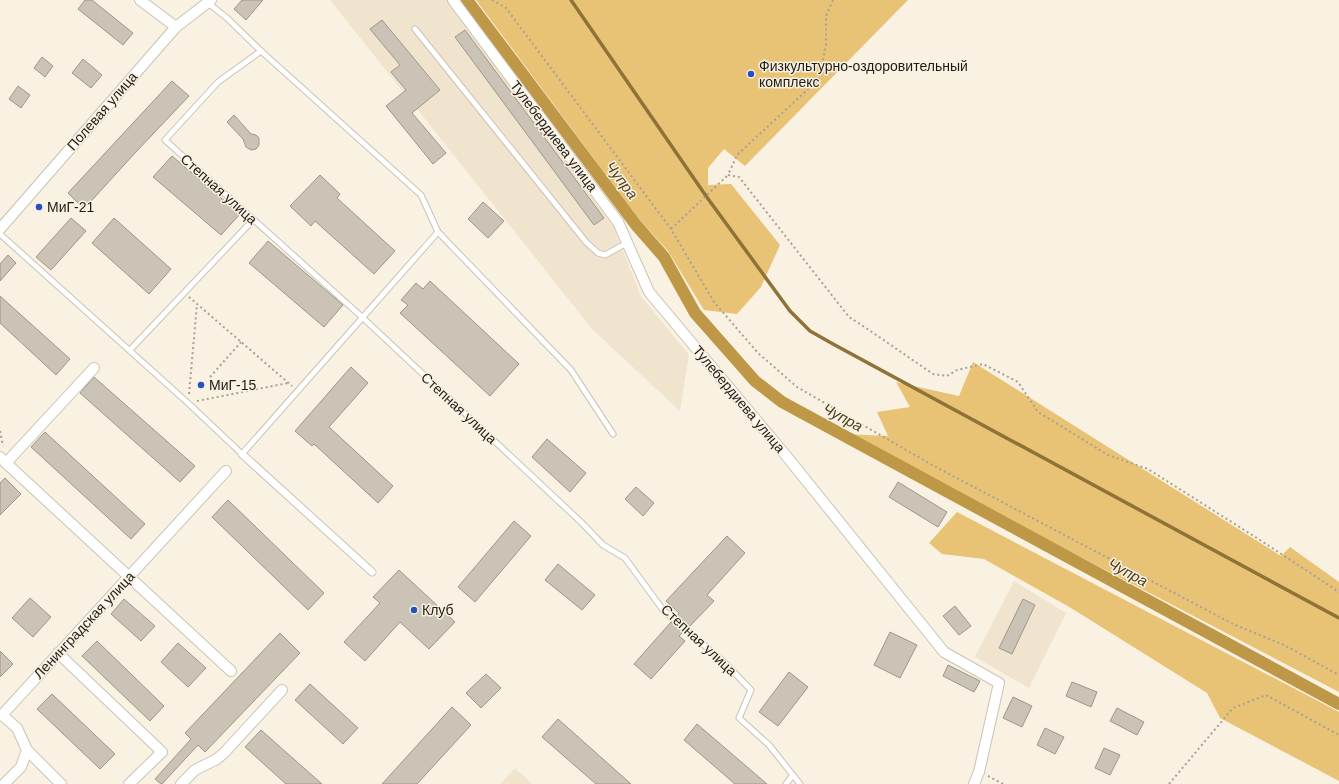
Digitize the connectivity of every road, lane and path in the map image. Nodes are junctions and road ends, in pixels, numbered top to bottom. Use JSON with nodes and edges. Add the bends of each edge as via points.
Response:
{"nodes":[{"id":1,"x":140,"y":0,"type":"edge"},
{"id":2,"x":453,"y":0,"type":"edge"},
{"id":3,"x":492,"y":0,"type":"edge"},
{"id":4,"x":833,"y":0,"type":"edge"},
{"id":5,"x":209,"y":2,"type":"edge"},
{"id":6,"x":176,"y":27,"type":"junction"},
{"id":7,"x":415,"y":29,"type":"dead end"},
{"id":8,"x":261,"y":51,"type":"junction"},
{"id":9,"x":728,"y":175,"type":"junction"},
{"id":10,"x":253,"y":220,"type":"junction"},
{"id":11,"x":2,"y":222,"type":"edge"},
{"id":12,"x":671,"y":229,"type":"junction"},
{"id":13,"x":438,"y":232,"type":"junction"},
{"id":14,"x":0,"y":234,"type":"edge"},
{"id":15,"x":627,"y":243,"type":"junction"},
{"id":16,"x":184,"y":293,"type":"junction"},
{"id":17,"x":197,"y":304,"type":"junction"},
{"id":18,"x":362,"y":317,"type":"junction"},
{"id":19,"x":241,"y":342,"type":"junction"},
{"id":20,"x":130,"y":350,"type":"junction"},
{"id":21,"x":94,"y":368,"type":"dead end"},
{"id":22,"x":210,"y":377,"type":"dead end"},
{"id":23,"x":288,"y":383,"type":"junction"},
{"id":24,"x":298,"y":391,"type":"junction"},
{"id":25,"x":188,"y":403,"type":"junction"},
{"id":26,"x":613,"y":434,"type":"dead end"},
{"id":27,"x":242,"y":454,"type":"junction"},
{"id":28,"x":3,"y":460,"type":"edge"},
{"id":29,"x":226,"y":471,"type":"dead end"},
{"id":30,"x":372,"y":572,"type":"dead end"},
{"id":31,"x":129,"y":577,"type":"junction"},
{"id":32,"x":1339,"y":592,"type":"edge"},
{"id":33,"x":58,"y":653,"type":"junction"},
{"id":34,"x":231,"y":672,"type":"dead end"},
{"id":35,"x":1339,"y":675,"type":"edge"},
{"id":36,"x":282,"y":690,"type":"dead end"},
{"id":37,"x":1,"y":715,"type":"edge"},
{"id":38,"x":1339,"y":735,"type":"edge"},
{"id":39,"x":27,"y":750,"type":"junction"},
{"id":40,"x":979,"y":772,"type":"junction"},
{"id":41,"x":793,"y":775,"type":"junction"},
{"id":42,"x":4,"y":784,"type":"edge"},
{"id":43,"x":61,"y":784,"type":"edge"},
{"id":44,"x":130,"y":784,"type":"edge"},
{"id":45,"x":181,"y":784,"type":"edge"},
{"id":46,"x":786,"y":784,"type":"edge"},
{"id":47,"x":800,"y":784,"type":"edge"},
{"id":48,"x":974,"y":784,"type":"edge"},
{"id":49,"x":1003,"y":784,"type":"edge"},
{"id":50,"x":1170,"y":784,"type":"edge"}],
"edges":[{"from":1,"to":6,"type":"street"},
{"from":2,"to":15,"type":"street","name":"Тулебердиева улица","via":[[618,222]]},
{"from":3,"to":12,"type":"path","via":[[506,8]]},
{"from":4,"to":9,"type":"path","via":[[826,16],[826,45],[819,79],[737,155]]},
{"from":5,"to":6,"type":"street","name":"Полевая улица"},
{"from":5,"to":8,"type":"lane"},
{"from":6,"to":11,"type":"street","name":"Полевая улица"},
{"from":7,"to":15,"type":"lane","via":[[586,242],[604,255]]},
{"from":8,"to":10,"type":"lane","name":"Степная улица","via":[[218,82],[165,140]]},
{"from":8,"to":13,"type":"lane","via":[[421,196]]},
{"from":9,"to":12,"type":"path"},
{"from":9,"to":32,"type":"path","via":[[739,177],[850,318],[933,374],[946,376],[957,370],[983,364],[1018,382],[1038,412],[1108,455],[1148,469]]},
{"from":10,"to":16,"type":"lane"},
{"from":10,"to":18,"type":"lane","name":"Степная улица"},
{"from":12,"to":35,"type":"path","via":[[714,302],[758,353],[797,387],[934,466],[1233,624],[1284,645]]},
{"from":13,"to":18,"type":"lane"},
{"from":13,"to":26,"type":"lane","via":[[570,370]]},
{"from":14,"to":20,"type":"lane"},
{"from":15,"to":40,"type":"street","name":"Тулебердиева улица","via":[[649,292],[788,458],[944,652],[999,683]]},
{"from":16,"to":17,"type":"path"},
{"from":16,"to":20,"type":"lane"},
{"from":17,"to":19,"type":"path"},
{"from":17,"to":25,"type":"path"},
{"from":18,"to":24,"type":"lane"},
{"from":18,"to":41,"type":"lane","name":"Степная улица","via":[[603,544],[625,558],[663,610],[725,663],[751,690],[739,718],[769,745]]},
{"from":19,"to":22,"type":"path"},
{"from":19,"to":23,"type":"path"},
{"from":20,"to":25,"type":"lane"},
{"from":21,"to":28,"type":"street"},
{"from":23,"to":24,"type":"path"},
{"from":23,"to":25,"type":"path"},
{"from":24,"to":27,"type":"lane"},
{"from":25,"to":27,"type":"lane"},
{"from":27,"to":30,"type":"street"},
{"from":28,"to":31,"type":"street"},
{"from":29,"to":31,"type":"street","name":"Ленинградская улица"},
{"from":31,"to":33,"type":"street","name":"Ленинградская улица"},
{"from":31,"to":34,"type":"street"},
{"from":33,"to":37,"type":"street","name":"Ленинградская улица"},
{"from":33,"to":44,"type":"street","via":[[162,752]]},
{"from":36,"to":45,"type":"street","via":[[224,753],[195,770]]},
{"from":37,"to":39,"type":"street","name":"Ленинградская улица","via":[[17,728]]},
{"from":38,"to":50,"type":"path","via":[[1266,695],[1233,708]]},
{"from":39,"to":42,"type":"street","via":[[20,767]]},
{"from":39,"to":43,"type":"street"},
{"from":40,"to":48,"type":"street","name":"Тулебердиева улица"},
{"from":40,"to":49,"type":"path"},
{"from":41,"to":46,"type":"lane"},
{"from":41,"to":47,"type":"lane","name":"Степная улица"}]}
